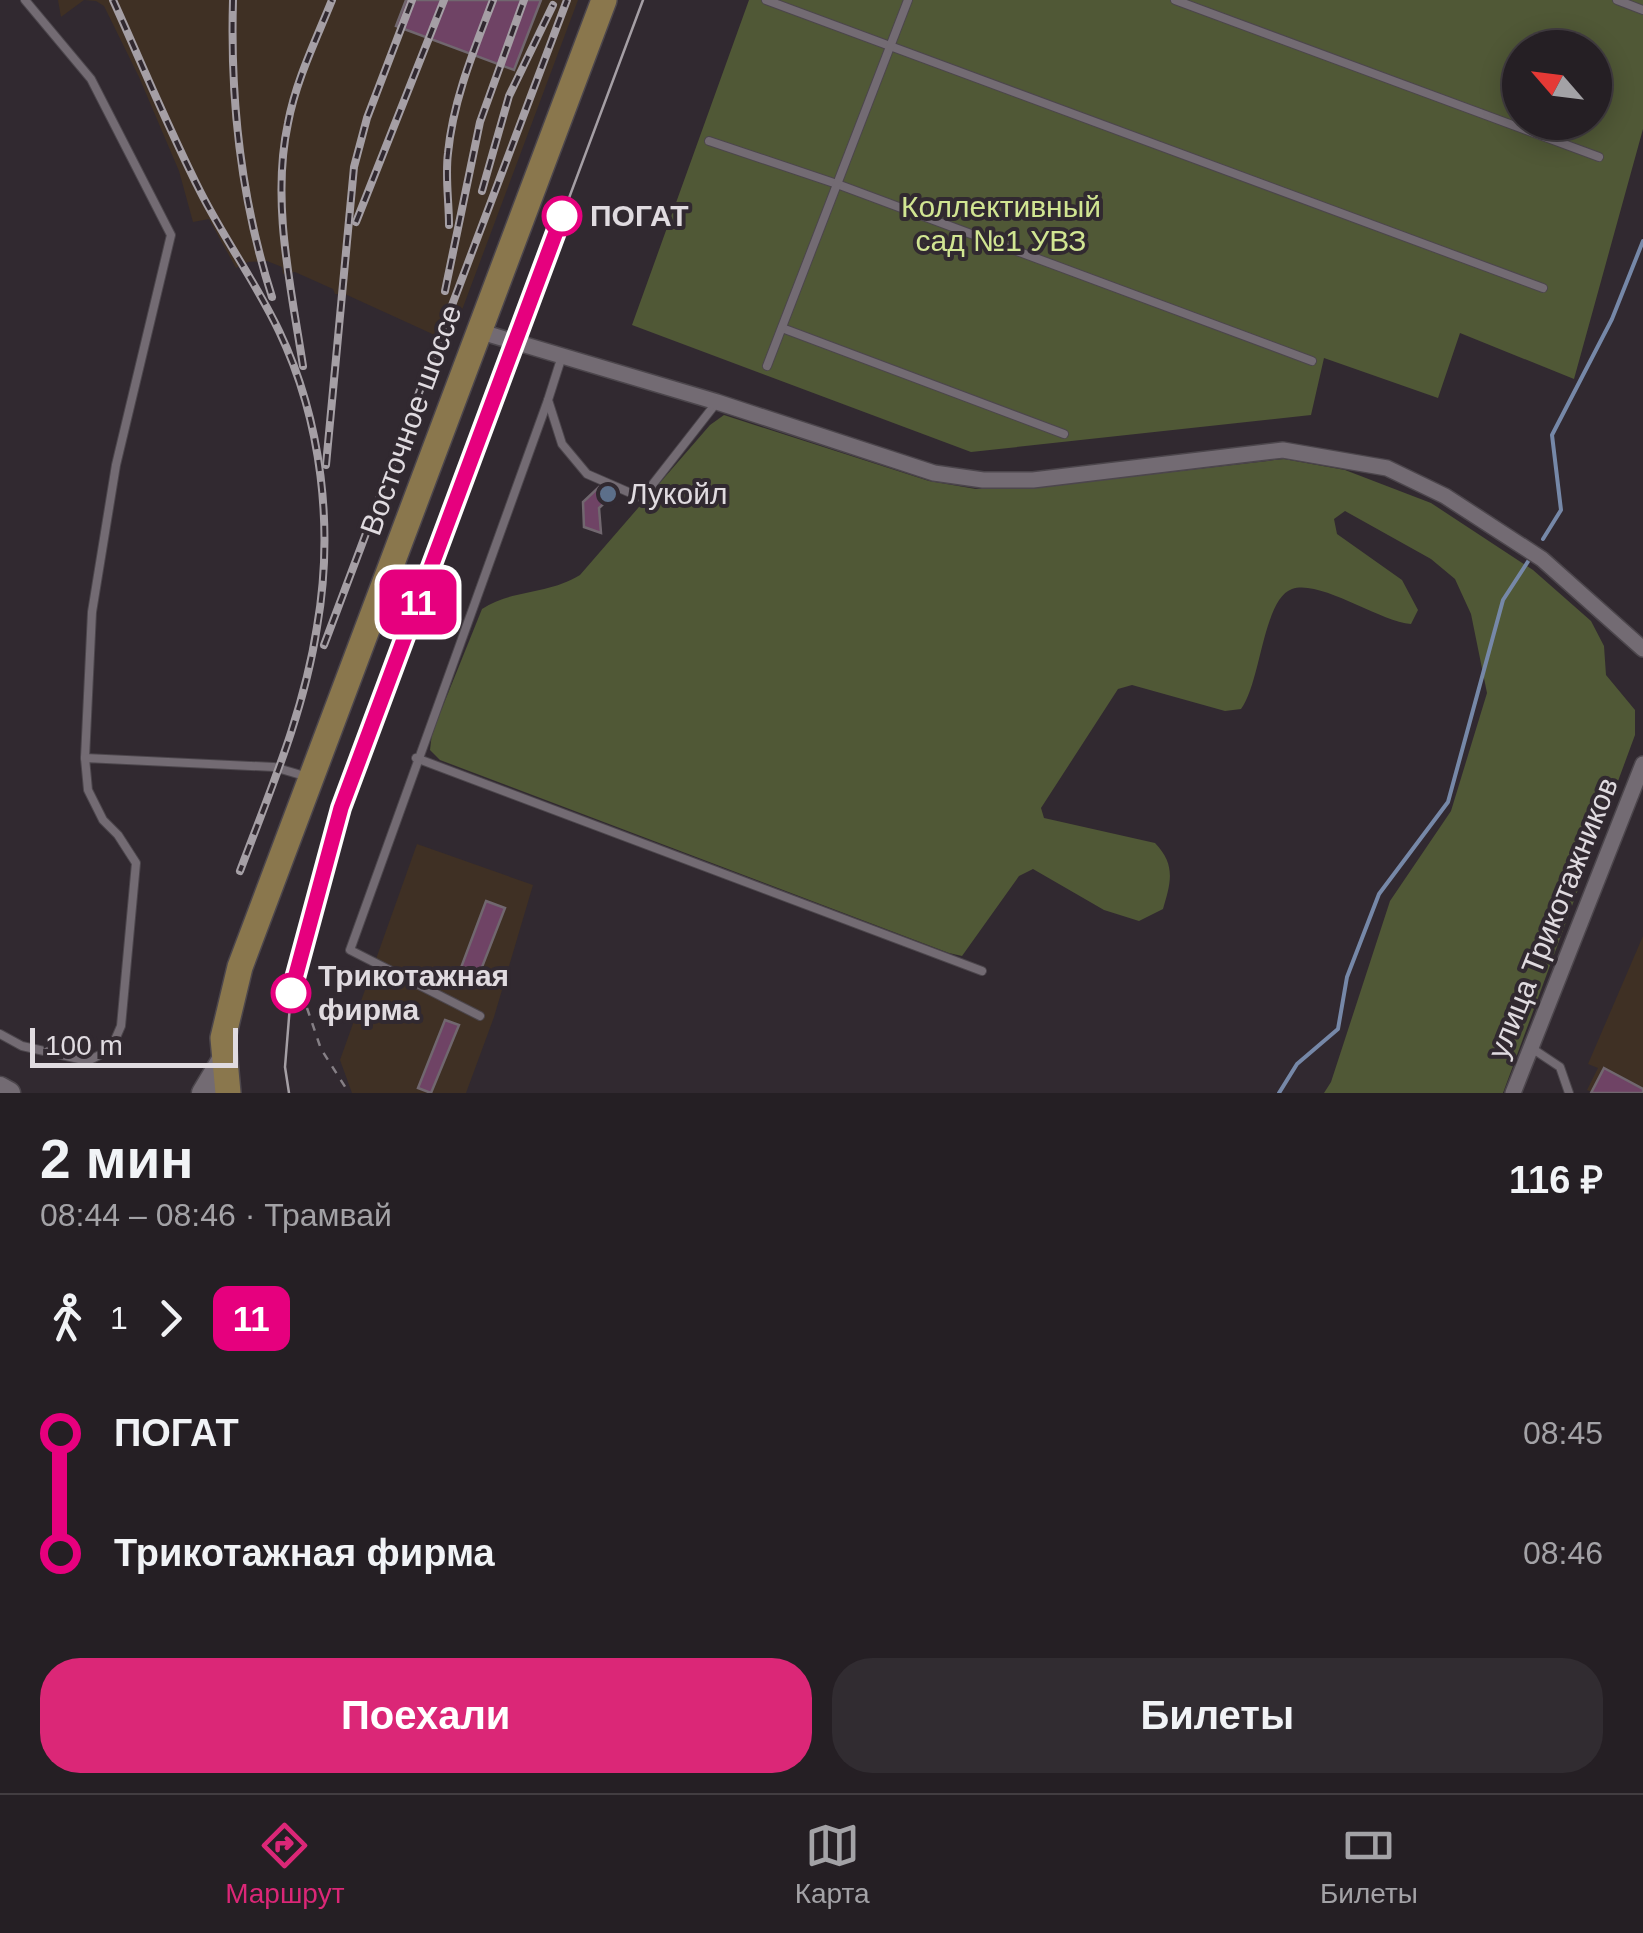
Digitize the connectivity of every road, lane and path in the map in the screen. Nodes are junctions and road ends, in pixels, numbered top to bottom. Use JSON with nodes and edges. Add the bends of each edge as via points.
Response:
{"nodes":[{"id":1,"x":25,"y":0,"type":"edge"},
{"id":2,"x":604,"y":0,"type":"edge"},
{"id":3,"x":766,"y":0,"type":"edge"},
{"id":4,"x":908,"y":0,"type":"edge"},
{"id":5,"x":1175,"y":0,"type":"edge"},
{"id":6,"x":1616,"y":0,"type":"edge"},
{"id":7,"x":1643,"y":10,"type":"edge"},
{"id":8,"x":890,"y":47,"type":"junction"},
{"id":9,"x":709,"y":141,"type":"dead end"},
{"id":10,"x":1599,"y":157,"type":"dead end"},
{"id":11,"x":838,"y":184,"type":"junction"},
{"id":12,"x":1543,"y":288,"type":"dead end"},
{"id":13,"x":782,"y":328,"type":"junction"},
{"id":14,"x":478,"y":331,"type":"junction"},
{"id":15,"x":562,"y":356,"type":"junction"},
{"id":16,"x":1312,"y":361,"type":"dead end"},
{"id":17,"x":767,"y":366,"type":"dead end"},
{"id":18,"x":548,"y":400,"type":"junction"},
{"id":19,"x":718,"y":402,"type":"junction"},
{"id":20,"x":1064,"y":434,"type":"dead end"},
{"id":21,"x":1643,"y":649,"type":"edge"},
{"id":22,"x":85,"y":758,"type":"junction"},
{"id":23,"x":416,"y":758,"type":"junction"},
{"id":24,"x":1643,"y":764,"type":"edge"},
{"id":25,"x":312,"y":778,"type":"junction"},
{"id":26,"x":982,"y":972,"type":"dead end"},
{"id":27,"x":307,"y":1008,"type":"dead end"},
{"id":28,"x":480,"y":1016,"type":"dead end"},
{"id":29,"x":0,"y":1034,"type":"edge"},
{"id":30,"x":1530,"y":1047,"type":"junction"},
{"id":31,"x":224,"y":1058,"type":"junction"},
{"id":32,"x":0,"y":1088,"type":"edge"},
{"id":33,"x":9,"y":1093,"type":"edge"},
{"id":34,"x":203,"y":1093,"type":"edge"},
{"id":35,"x":228,"y":1093,"type":"edge"},
{"id":36,"x":349,"y":1093,"type":"edge"},
{"id":37,"x":1513,"y":1093,"type":"edge"},
{"id":38,"x":1569,"y":1093,"type":"edge"}],
"edges":[{"from":1,"to":22,"type":"lane","via":[[90,79],[170,235],[116,465],[92,612]]},
{"from":2,"to":14,"type":"main road","name":"Восточное шоссе"},
{"from":3,"to":8,"type":"lane"},
{"from":4,"to":8,"type":"lane"},
{"from":5,"to":10,"type":"lane"},
{"from":6,"to":7,"type":"lane"},
{"from":8,"to":11,"type":"lane"},
{"from":8,"to":12,"type":"lane"},
{"from":9,"to":11,"type":"lane"},
{"from":11,"to":13,"type":"lane"},
{"from":11,"to":16,"type":"lane"},
{"from":13,"to":17,"type":"lane"},
{"from":13,"to":20,"type":"lane"},
{"from":14,"to":15,"type":"street"},
{"from":14,"to":25,"type":"main road","name":"Восточное шоссе"},
{"from":15,"to":18,"type":"lane"},
{"from":15,"to":19,"type":"street"},
{"from":18,"to":19,"type":"lane","via":[[562,444],[587,474],[642,498]]},
{"from":18,"to":23,"type":"lane"},
{"from":19,"to":21,"type":"street","via":[[934,473],[983,480],[1284,450],[1387,468],[1445,496],[1542,559]]},
{"from":22,"to":25,"type":"lane","via":[[274,768]]},
{"from":22,"to":29,"type":"lane","via":[[88,790],[136,862],[121,1026],[111,1049],[88,1062]]},
{"from":23,"to":26,"type":"lane"},
{"from":23,"to":28,"type":"lane","via":[[350,950]]},
{"from":24,"to":30,"type":"street","name":"улица Трикотажников"},
{"from":25,"to":31,"type":"main road","name":"Восточное шоссе","via":[[240,967]]},
{"from":27,"to":36,"type":"path","via":[[321,1048]]},
{"from":30,"to":37,"type":"street","name":"улица Трикотажников"},
{"from":30,"to":38,"type":"lane","via":[[1560,1067]]},
{"from":31,"to":34,"type":"main road"},
{"from":31,"to":35,"type":"main road","name":"Восточное шоссе"},
{"from":32,"to":33,"type":"main road"}]}
